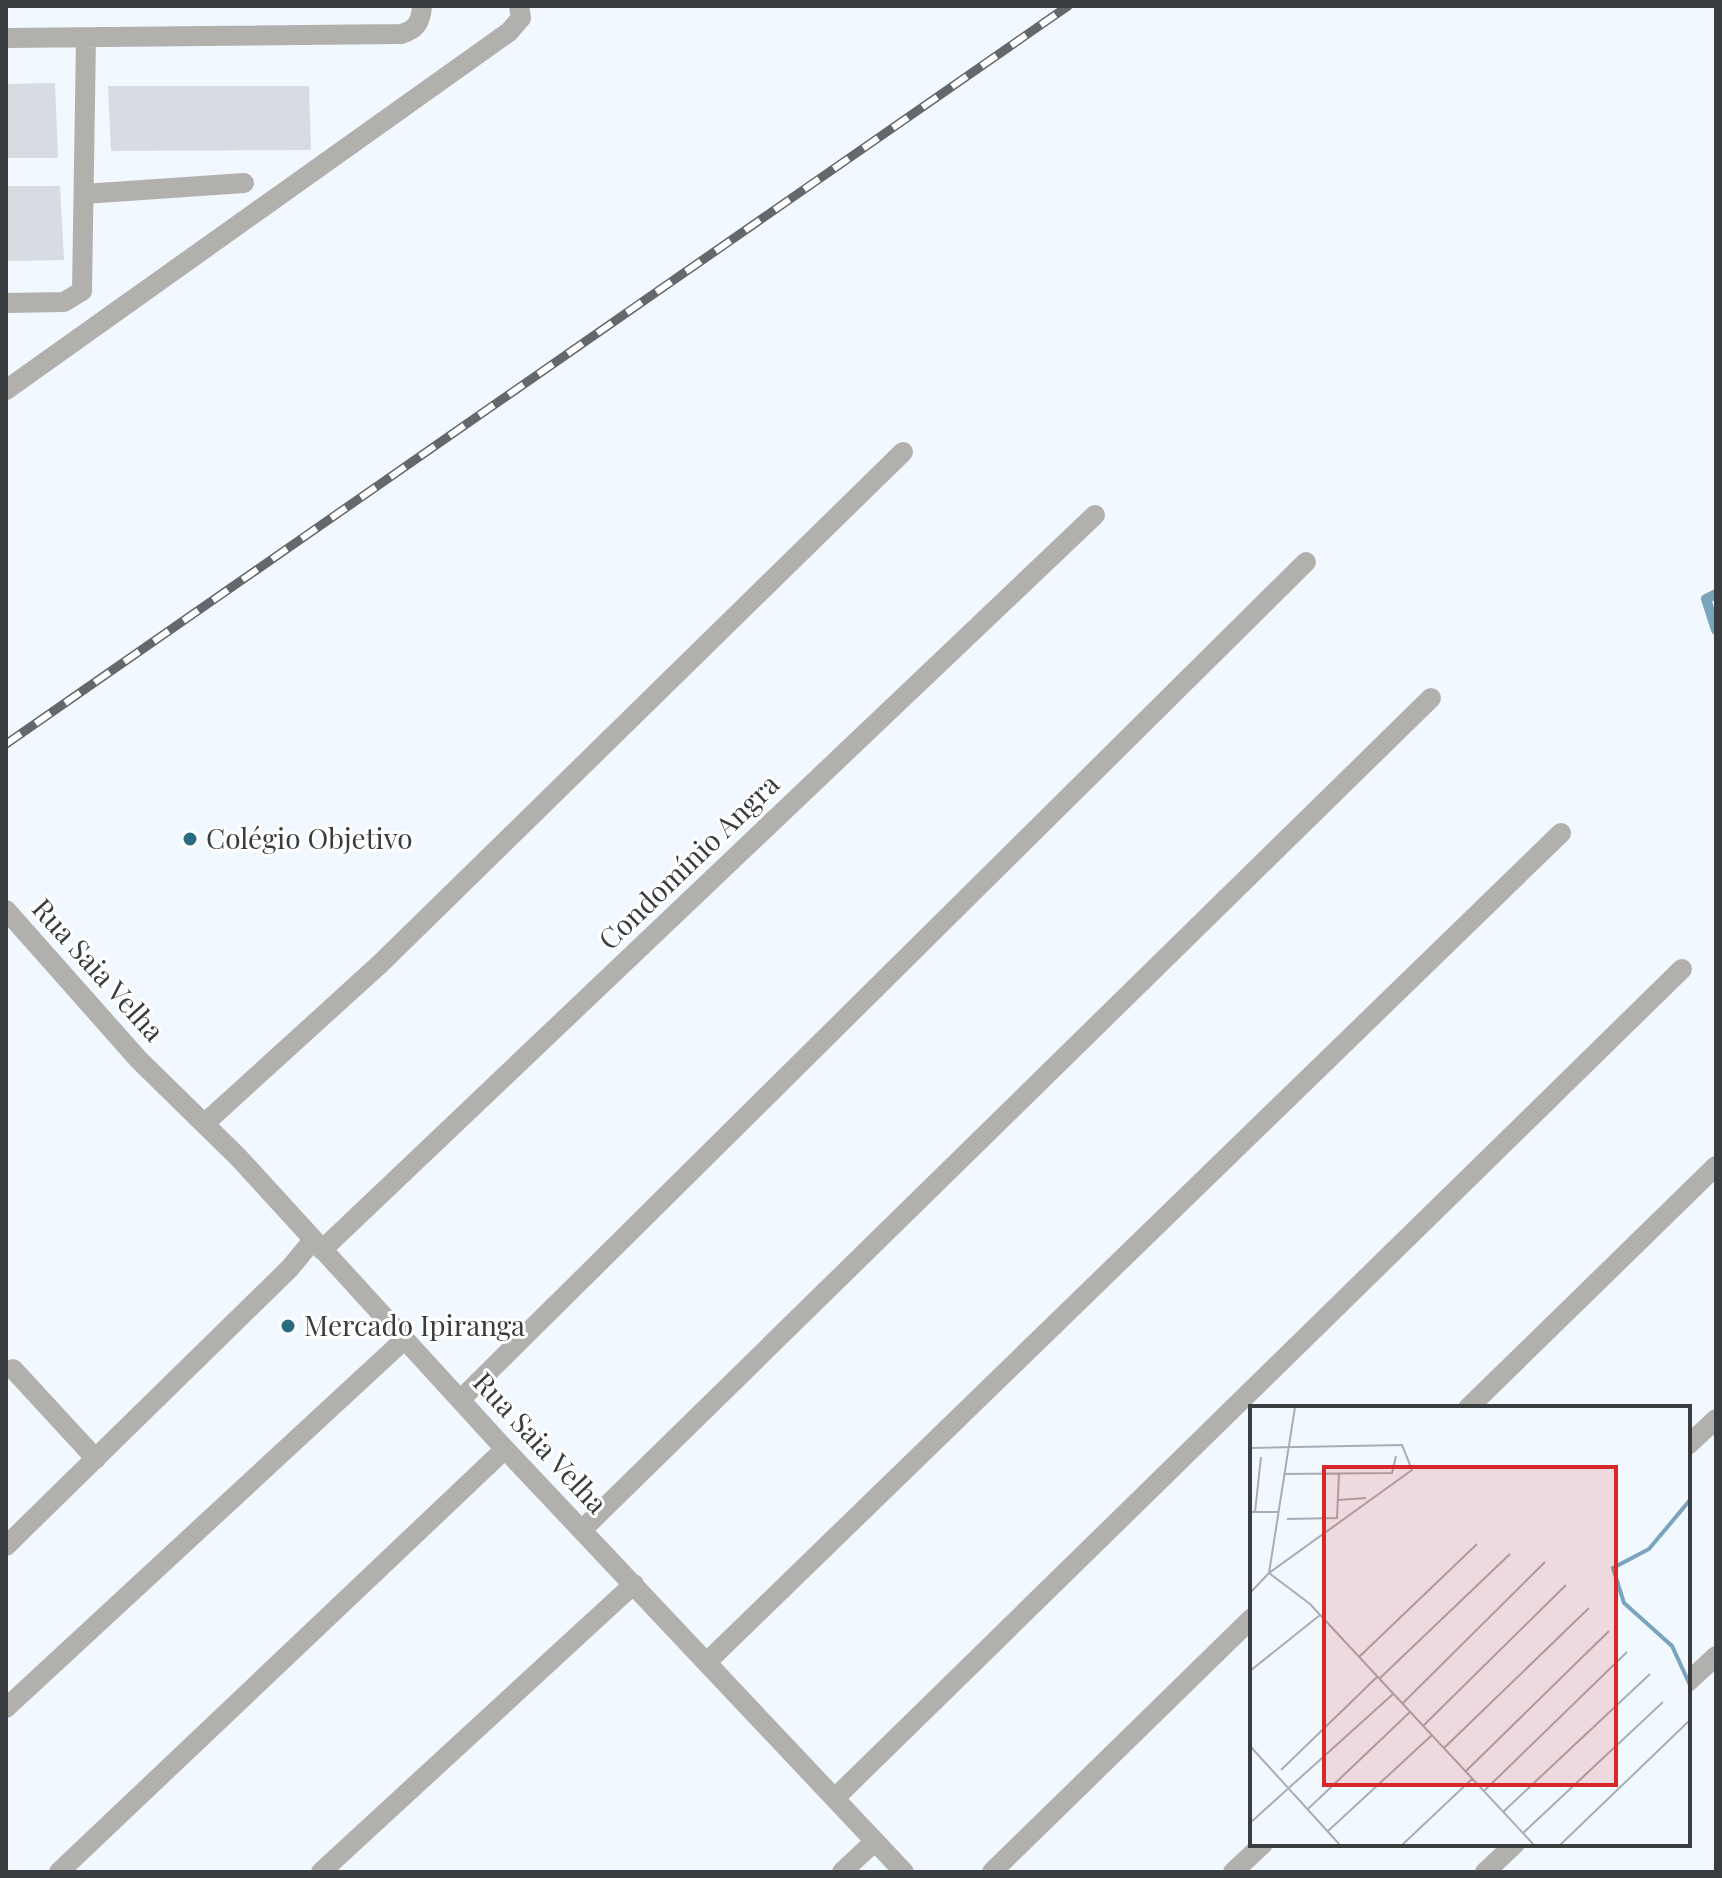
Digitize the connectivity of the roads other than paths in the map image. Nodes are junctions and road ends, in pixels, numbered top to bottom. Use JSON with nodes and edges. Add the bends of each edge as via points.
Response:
{"nodes":[{"id":1,"x":422,"y":6,"type":"edge"},
{"id":2,"x":520,"y":12,"type":"edge"},
{"id":3,"x":6,"y":38,"type":"edge"},
{"id":4,"x":86,"y":38,"type":"junction"},
{"id":5,"x":244,"y":183,"type":"dead end"},
{"id":6,"x":84,"y":194,"type":"junction"},
{"id":7,"x":6,"y":303,"type":"edge"},
{"id":8,"x":6,"y":390,"type":"edge"},
{"id":9,"x":903,"y":452,"type":"dead end"},
{"id":10,"x":1095,"y":515,"type":"dead end"},
{"id":11,"x":1306,"y":562,"type":"dead end"},
{"id":12,"x":1431,"y":698,"type":"dead end"},
{"id":13,"x":1561,"y":833,"type":"dead end"},
{"id":14,"x":6,"y":910,"type":"edge"},
{"id":15,"x":1682,"y":969,"type":"dead end"},
{"id":16,"x":204,"y":1124,"type":"junction"},
{"id":17,"x":1716,"y":1166,"type":"edge"},
{"id":18,"x":317,"y":1245,"type":"junction"},
{"id":19,"x":405,"y":1339,"type":"junction"},
{"id":20,"x":13,"y":1369,"type":"dead end"},
{"id":21,"x":461,"y":1399,"type":"junction"},
{"id":22,"x":1470,"y":1406,"type":"edge"},
{"id":23,"x":1716,"y":1419,"type":"edge"},
{"id":24,"x":1690,"y":1443,"type":"edge"},
{"id":25,"x":505,"y":1449,"type":"junction"},
{"id":26,"x":96,"y":1459,"type":"junction"},
{"id":27,"x":583,"y":1529,"type":"junction"},
{"id":28,"x":6,"y":1546,"type":"edge"},
{"id":29,"x":634,"y":1584,"type":"junction"},
{"id":30,"x":1250,"y":1620,"type":"edge"},
{"id":31,"x":1716,"y":1656,"type":"edge"},
{"id":32,"x":707,"y":1662,"type":"junction"},
{"id":33,"x":1690,"y":1680,"type":"edge"},
{"id":34,"x":6,"y":1708,"type":"edge"},
{"id":35,"x":835,"y":1798,"type":"junction"},
{"id":36,"x":875,"y":1841,"type":"junction"},
{"id":37,"x":1261,"y":1846,"type":"edge"},
{"id":38,"x":1513,"y":1846,"type":"edge"},
{"id":39,"x":59,"y":1872,"type":"edge"},
{"id":40,"x":321,"y":1872,"type":"edge"},
{"id":41,"x":842,"y":1872,"type":"edge"},
{"id":42,"x":904,"y":1872,"type":"edge"},
{"id":43,"x":992,"y":1872,"type":"edge"},
{"id":44,"x":1233,"y":1872,"type":"edge"},
{"id":45,"x":1485,"y":1872,"type":"edge"}],
"edges":[{"from":1,"to":4,"type":"street","via":[[418,24],[401,34]]},
{"from":2,"to":8,"type":"street","via":[[509,32]]},
{"from":3,"to":4,"type":"street"},
{"from":4,"to":6,"type":"street"},
{"from":5,"to":6,"type":"street"},
{"from":6,"to":7,"type":"street","via":[[82,291],[64,302]]},
{"from":9,"to":16,"type":"street","via":[[380,964]]},
{"from":10,"to":18,"type":"street","name":"Condomínio Angra"},
{"from":11,"to":21,"type":"street"},
{"from":12,"to":27,"type":"street"},
{"from":13,"to":32,"type":"street"},
{"from":14,"to":16,"type":"street","name":"Rua Saia Velha","via":[[139,1060]]},
{"from":15,"to":35,"type":"street"},
{"from":16,"to":18,"type":"street","name":"Rua Saia Velha"},
{"from":17,"to":22,"type":"street"},
{"from":18,"to":19,"type":"street","name":"Rua Saia Velha"},
{"from":18,"to":26,"type":"street","name":"Condomínio Angra"},
{"from":19,"to":21,"type":"street","name":"Rua Saia Velha"},
{"from":19,"to":34,"type":"street"},
{"from":20,"to":26,"type":"street"},
{"from":21,"to":25,"type":"street","name":"Rua Saia Velha"},
{"from":23,"to":24,"type":"street"},
{"from":25,"to":27,"type":"street","name":"Rua Saia Velha"},
{"from":25,"to":39,"type":"street"},
{"from":26,"to":28,"type":"street","name":"Condomínio Angra"},
{"from":27,"to":29,"type":"street","name":"Rua Saia Velha"},
{"from":29,"to":32,"type":"street","name":"Rua Saia Velha"},
{"from":29,"to":40,"type":"street"},
{"from":30,"to":43,"type":"street"},
{"from":31,"to":33,"type":"street"},
{"from":32,"to":35,"type":"street","name":"Rua Saia Velha"},
{"from":35,"to":36,"type":"street","name":"Rua Saia Velha"},
{"from":36,"to":41,"type":"street"},
{"from":36,"to":42,"type":"street","name":"Rua Saia Velha"},
{"from":37,"to":44,"type":"street"},
{"from":38,"to":45,"type":"street"}]}
